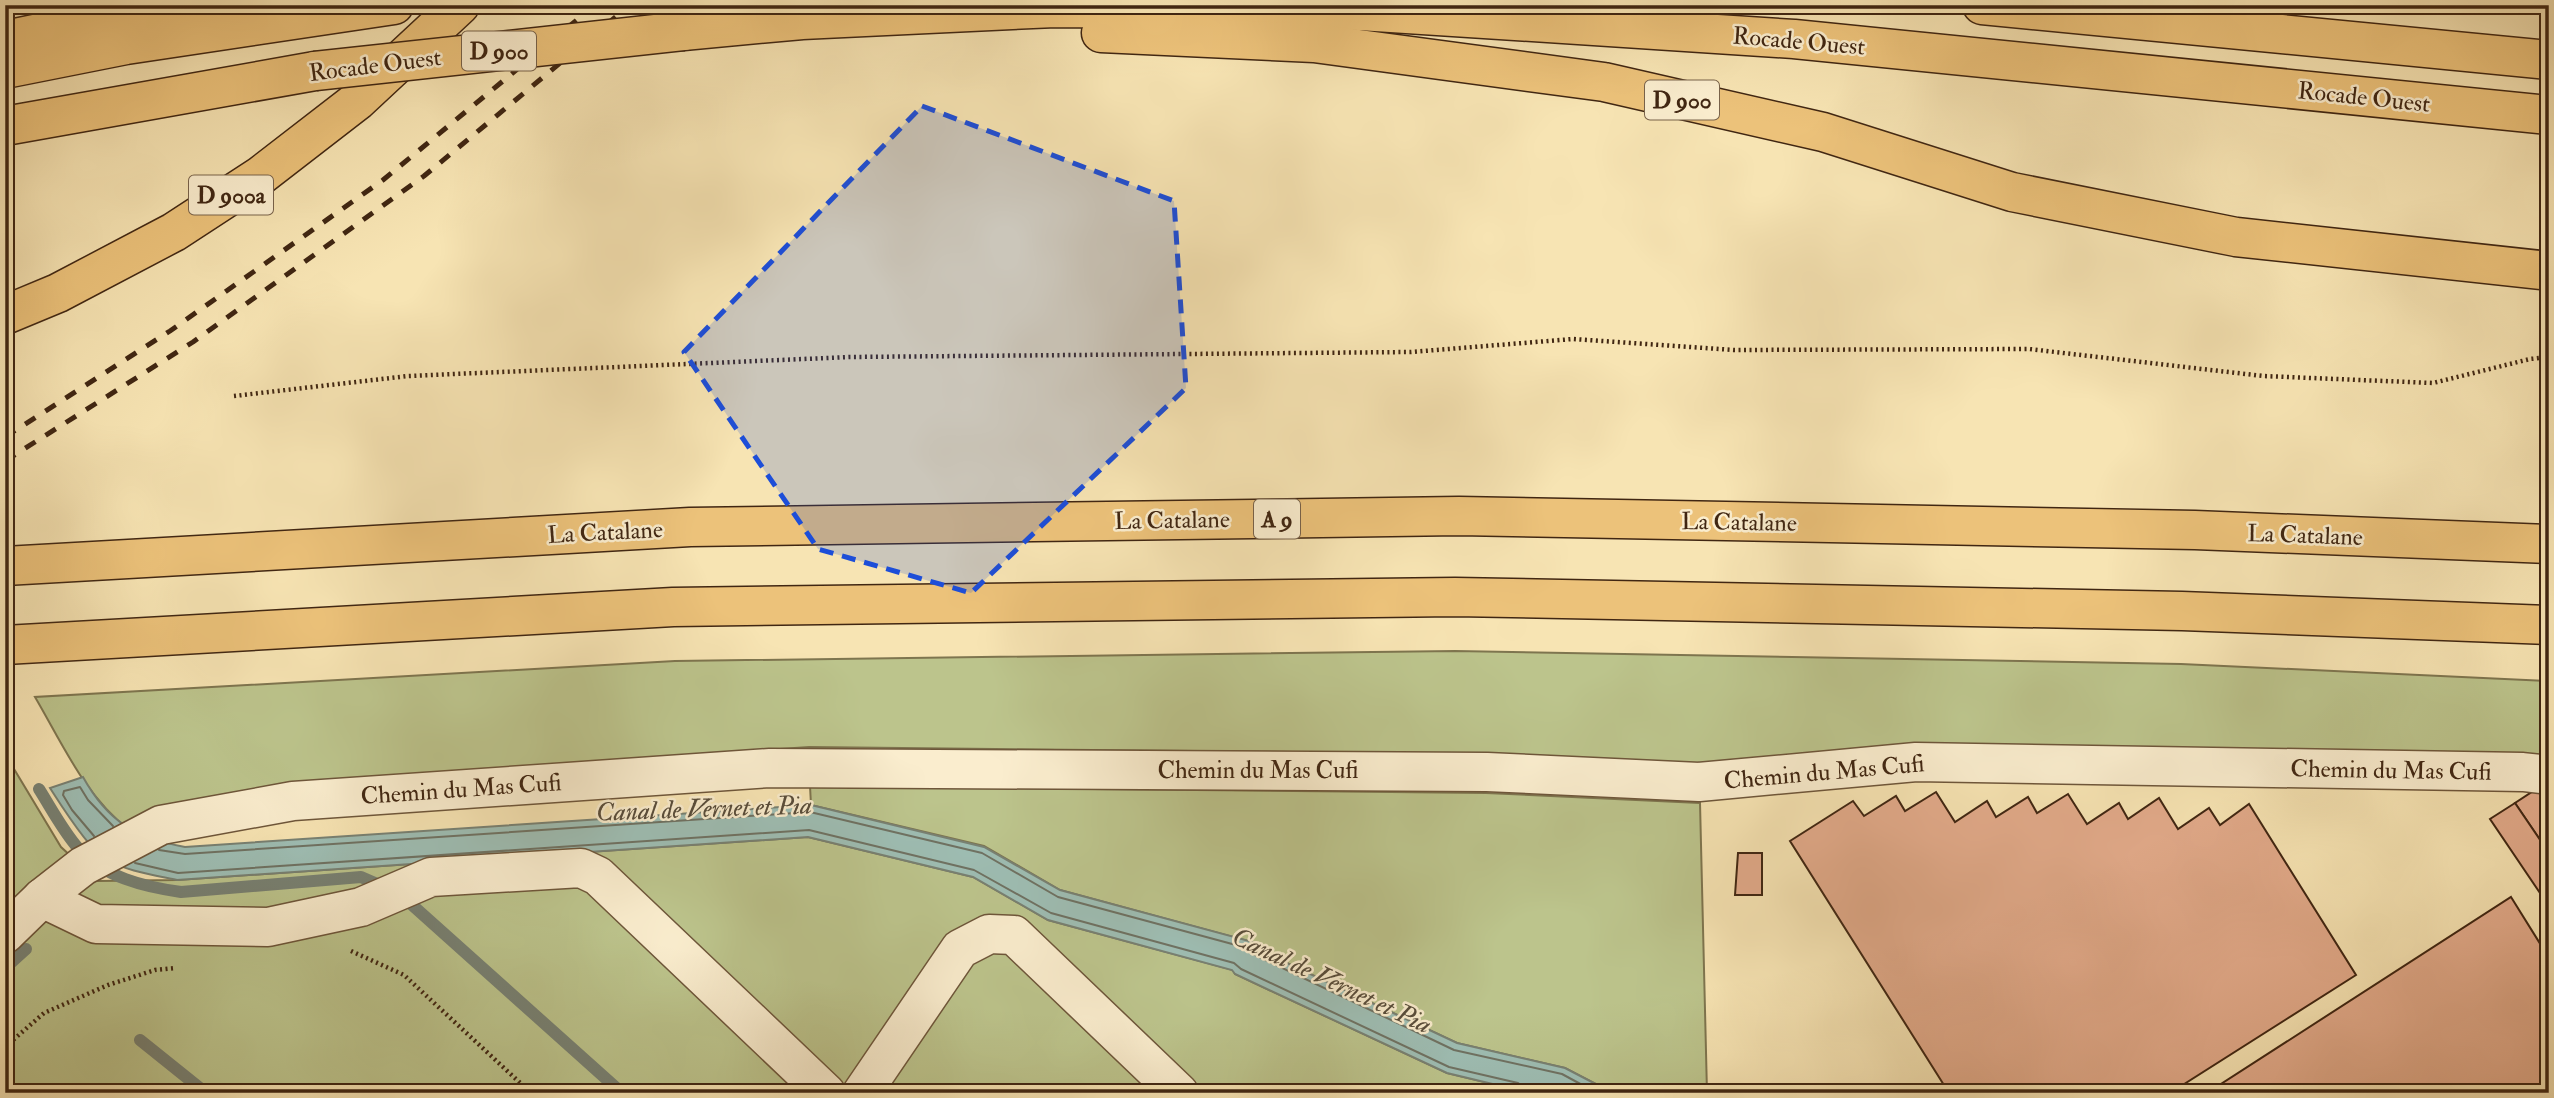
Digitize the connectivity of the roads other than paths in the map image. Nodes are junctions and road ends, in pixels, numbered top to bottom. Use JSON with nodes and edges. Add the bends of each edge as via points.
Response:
{"nodes":[{"id":1,"x":189,"y":5,"type":"edge"},
{"id":2,"x":394,"y":5,"type":"edge"},
{"id":3,"x":459,"y":5,"type":"edge"},
{"id":4,"x":1982,"y":5,"type":"edge"},
{"id":5,"x":387,"y":6,"type":"edge"},
{"id":6,"x":802,"y":20,"type":"junction"},
{"id":7,"x":5,"y":40,"type":"edge"},
{"id":8,"x":2535,"y":59,"type":"edge"},
{"id":9,"x":5,"y":69,"type":"edge"},
{"id":10,"x":2531,"y":113,"type":"edge"},
{"id":11,"x":5,"y":126,"type":"edge"},
{"id":12,"x":2549,"y":271,"type":"edge"},
{"id":13,"x":5,"y":315,"type":"edge"},
{"id":14,"x":2549,"y":544,"type":"edge"},
{"id":15,"x":5,"y":566,"type":"edge"},
{"id":16,"x":2549,"y":625,"type":"edge"},
{"id":17,"x":5,"y":645,"type":"edge"},
{"id":18,"x":2549,"y":775,"type":"edge"},
{"id":19,"x":42,"y":898,"type":"junction"},
{"id":20,"x":5,"y":934,"type":"edge"},
{"id":21,"x":826,"y":1093,"type":"edge"},
{"id":22,"x":862,"y":1093,"type":"edge"},
{"id":23,"x":1179,"y":1093,"type":"edge"}],
"edges":[{"from":1,"to":7,"type":"highway"},
{"from":2,"to":5,"type":"highway"},
{"from":3,"to":13,"type":"highway","number":"D 900a","via":[[358,101],[260,176],[174,232],[58,293]]},
{"from":4,"to":8,"type":"highway"},
{"from":5,"to":9,"type":"highway","via":[[127,45]]},
{"from":6,"to":10,"type":"highway","name":"Rocade Ouest","number":"D 900","via":[[1055,8],[1360,10],[1794,39]]},
{"from":6,"to":11,"type":"highway","name":"Rocade Ouest","number":"D 900","bridge":true,"via":[[315,71]]},
{"from":6,"to":12,"type":"highway","number":"D 900","via":[[1314,43],[1604,82],[1824,132],[2012,192],[2236,237]]},
{"from":14,"to":15,"type":"highway","name":"La Catalane","number":"A 9","via":[[2195,530],[1459,516],[690,527]]},
{"from":16,"to":17,"type":"highway","via":[[2182,611],[1455,597],[673,607]]},
{"from":18,"to":19,"type":"street","name":"Chemin du Mas Cufi","via":[[1916,762],[1699,782],[1487,772],[770,768],[293,801],[161,825],[83,866]]},
{"from":19,"to":20,"type":"street","name":"Chemin du Mas Cufi"},
{"from":19,"to":21,"type":"street","via":[[96,924],[268,927],[361,907],[431,877],[581,867],[597,876]]},
{"from":22,"to":23,"type":"street","via":[[960,949],[989,934],[1014,934]]}]}
